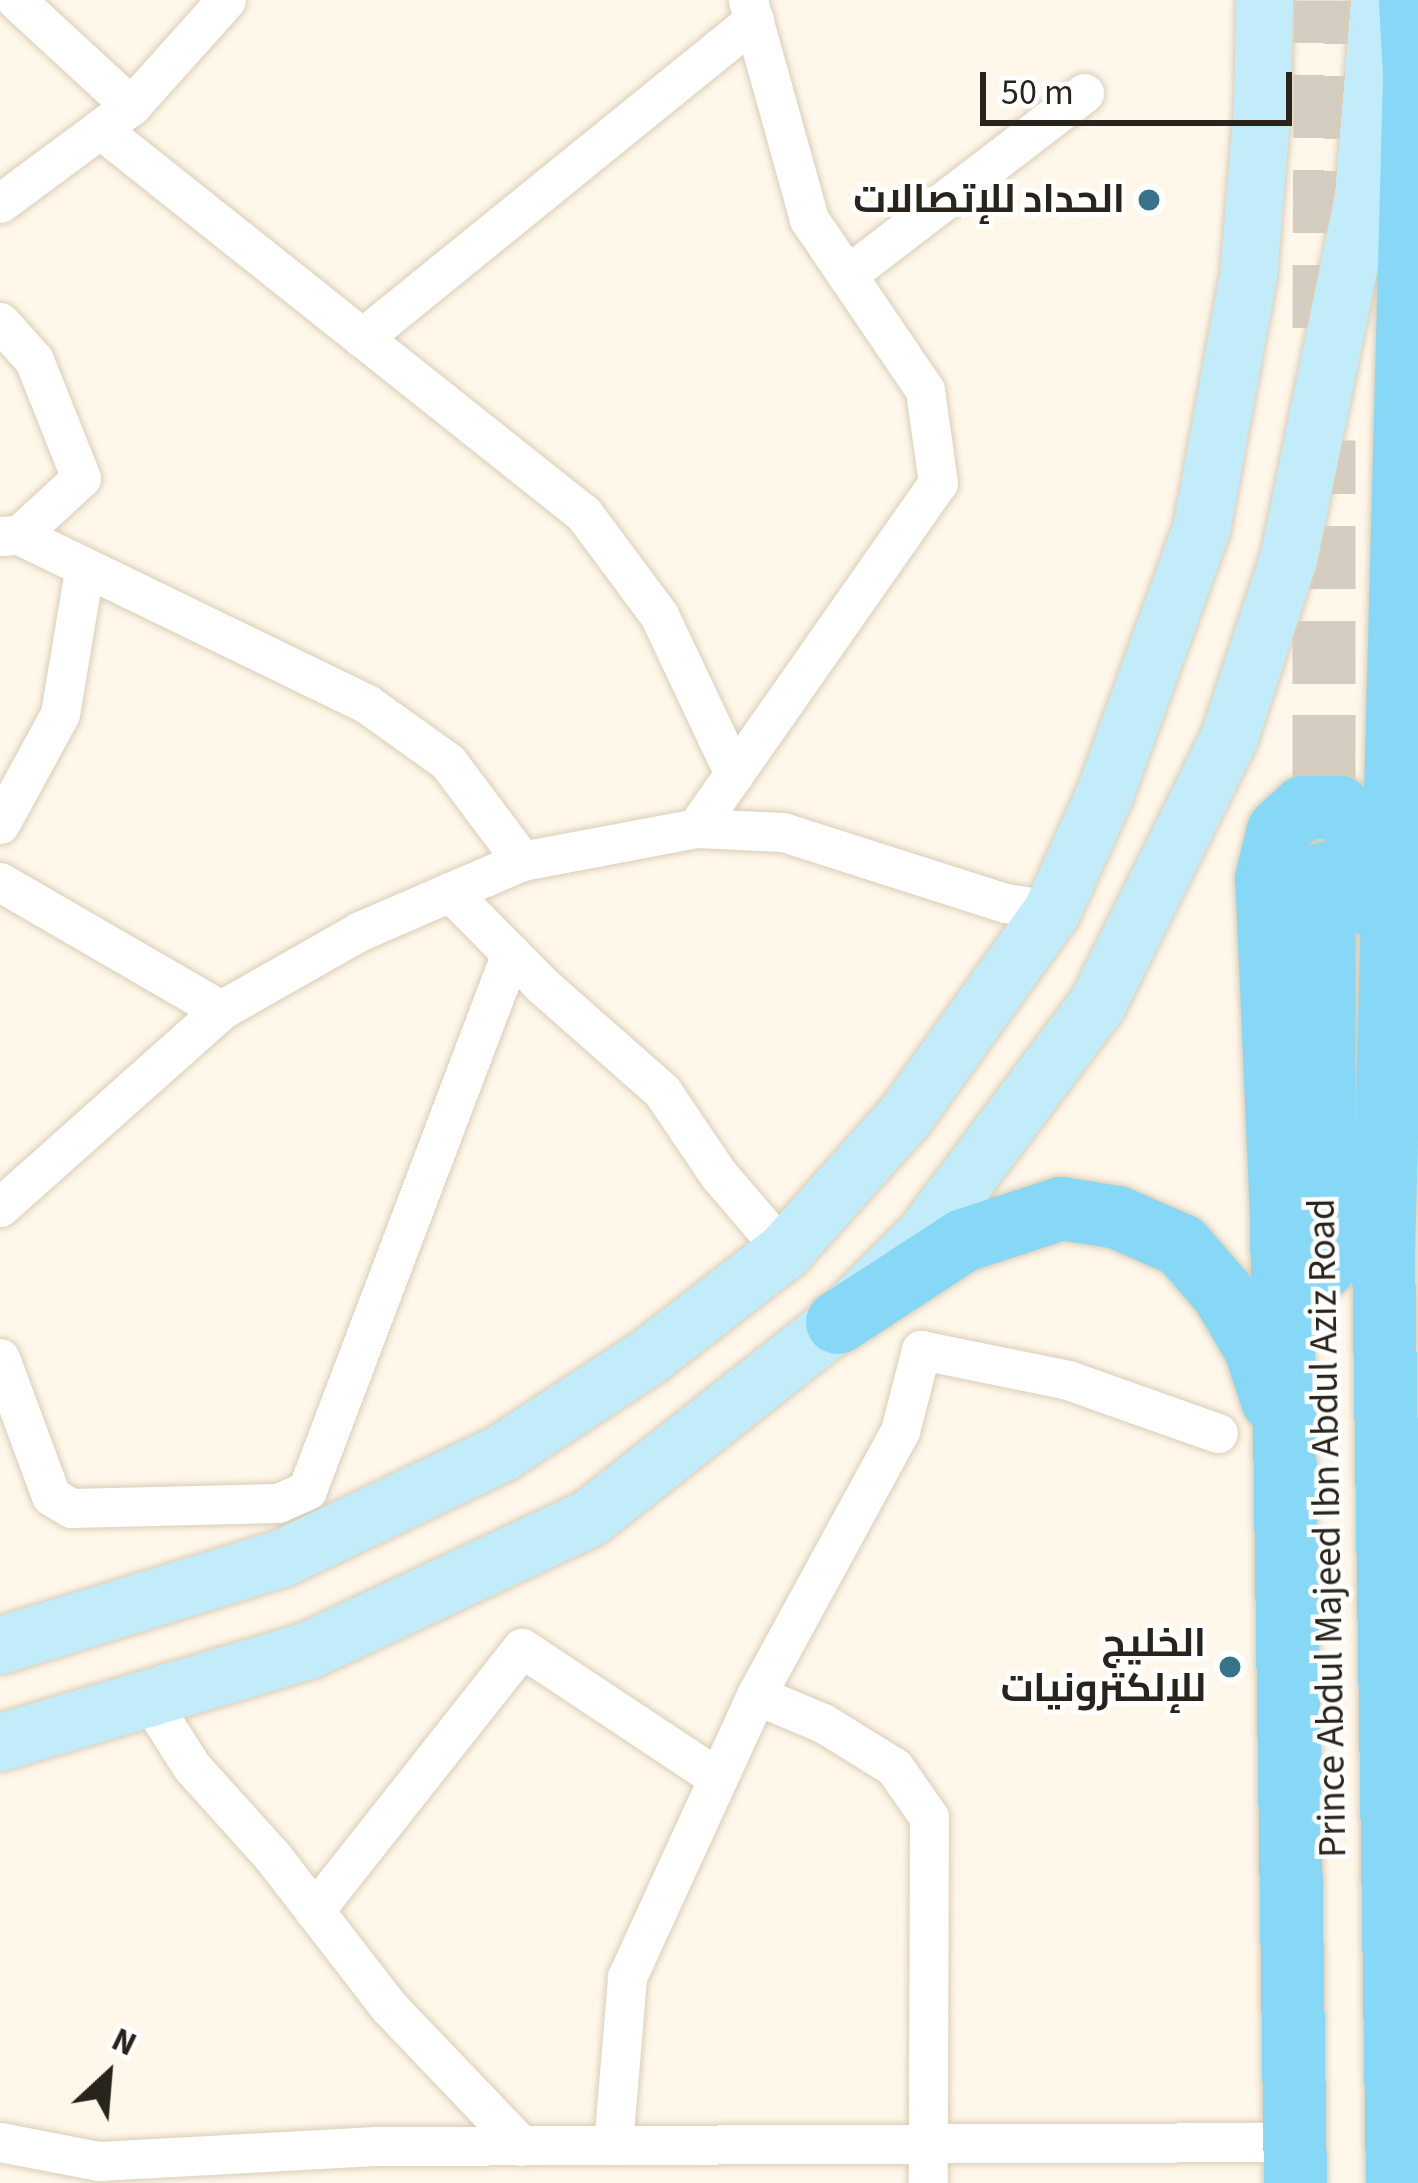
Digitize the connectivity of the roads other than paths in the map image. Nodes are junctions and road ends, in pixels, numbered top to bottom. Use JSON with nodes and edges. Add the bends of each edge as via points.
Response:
{"nodes":[{"id":1,"x":226,"y":0,"type":"edge"},
{"id":2,"x":1264,"y":0,"type":"edge"},
{"id":3,"x":1379,"y":0,"type":"edge"},
{"id":4,"x":1410,"y":0,"type":"edge"},
{"id":5,"x":19,"y":1,"type":"edge"},
{"id":6,"x":751,"y":10,"type":"edge"},
{"id":7,"x":1084,"y":93,"type":"dead end"},
{"id":8,"x":116,"y":118,"type":"junction"},
{"id":9,"x":0,"y":203,"type":"edge"},
{"id":10,"x":847,"y":275,"type":"junction"},
{"id":11,"x":0,"y":322,"type":"edge"},
{"id":12,"x":362,"y":338,"type":"junction"},
{"id":13,"x":10,"y":535,"type":"edge"},
{"id":14,"x":84,"y":570,"type":"junction"},
{"id":15,"x":734,"y":774,"type":"junction"},
{"id":16,"x":0,"y":824,"type":"edge"},
{"id":17,"x":696,"y":828,"type":"junction"},
{"id":18,"x":522,"y":862,"type":"junction"},
{"id":19,"x":1324,"y":873,"type":"tunnel mouth"},
{"id":20,"x":0,"y":882,"type":"edge"},
{"id":21,"x":450,"y":892,"type":"junction"},
{"id":22,"x":1052,"y":910,"type":"junction"},
{"id":23,"x":511,"y":953,"type":"junction"},
{"id":24,"x":221,"y":1010,"type":"junction"},
{"id":25,"x":1389,"y":1024,"type":"junction"},
{"id":26,"x":0,"y":1207,"type":"edge"},
{"id":27,"x":784,"y":1251,"type":"junction"},
{"id":28,"x":1400,"y":1251,"type":"edge"},
{"id":29,"x":837,"y":1322,"type":"junction"},
{"id":30,"x":0,"y":1358,"type":"edge"},
{"id":31,"x":1218,"y":1433,"type":"dead end"},
{"id":32,"x":1284,"y":1435,"type":"junction"},
{"id":33,"x":0,"y":1645,"type":"edge"},
{"id":34,"x":756,"y":1695,"type":"junction"},
{"id":35,"x":148,"y":1698,"type":"junction"},
{"id":36,"x":0,"y":1742,"type":"edge"},
{"id":37,"x":718,"y":1778,"type":"junction"},
{"id":38,"x":314,"y":1911,"type":"junction"},
{"id":39,"x":0,"y":2142,"type":"edge"},
{"id":40,"x":928,"y":2144,"type":"junction"},
{"id":41,"x":602,"y":2145,"type":"junction"},
{"id":42,"x":522,"y":2146,"type":"junction"},
{"id":43,"x":331,"y":2166,"type":"edge"},
{"id":44,"x":1309,"y":2170,"type":"edge"},
{"id":45,"x":574,"y":2183,"type":"edge"},
{"id":46,"x":928,"y":2183,"type":"edge"},
{"id":47,"x":1397,"y":2183,"type":"edge"}],
"edges":[{"from":1,"to":8,"type":"street"},
{"from":2,"to":22,"type":"main road","via":[[1248,276],[1201,529],[1104,795]]},
{"from":3,"to":29,"type":"main road","via":[[1358,218],[1288,559],[1229,737],[1097,1004],[924,1235]]},
{"from":4,"to":25,"type":"main road","name":"Prince Abdul Majeed Ibn Abdul Aziz Road"},
{"from":5,"to":8,"type":"street"},
{"from":6,"to":10,"type":"street","via":[[808,219]]},
{"from":6,"to":12,"type":"street"},
{"from":7,"to":10,"type":"street"},
{"from":8,"to":9,"type":"street"},
{"from":8,"to":12,"type":"street"},
{"from":10,"to":15,"type":"street","via":[[925,390],[938,483]]},
{"from":11,"to":13,"type":"street","via":[[34,360],[81,478]]},
{"from":12,"to":15,"type":"street","via":[[584,514],[659,615]]},
{"from":13,"to":14,"type":"street"},
{"from":14,"to":16,"type":"street","via":[[61,714]]},
{"from":14,"to":18,"type":"street","via":[[367,704],[448,762]]},
{"from":15,"to":17,"type":"street"},
{"from":17,"to":18,"type":"street"},
{"from":17,"to":22,"type":"street","via":[[783,832],[1005,904]]},
{"from":18,"to":21,"type":"street"},
{"from":19,"to":44,"type":"main road","name":"Prince Abdul Majeed Ibn Abdul Aziz Road"},
{"from":20,"to":24,"type":"street"},
{"from":21,"to":23,"type":"street"},
{"from":21,"to":24,"type":"street"},
{"from":22,"to":27,"type":"main road","via":[[904,1117]]},
{"from":23,"to":27,"type":"street","via":[[662,1091]]},
{"from":23,"to":30,"type":"street","via":[[308,1490],[278,1503],[71,1508],[51,1496]]},
{"from":24,"to":26,"type":"street"},
{"from":25,"to":28,"type":"main road","name":"Prince Abdul Majeed Ibn Abdul Aziz Road"},
{"from":25,"to":32,"type":"main road","via":[[1353,823],[1339,807],[1303,807],[1278,830],[1266,878]]},
{"from":27,"to":33,"type":"main road","via":[[650,1355],[501,1453],[284,1557]]},
{"from":28,"to":47,"type":"main road","name":"Prince Abdul Majeed Ibn Abdul Aziz Road"},
{"from":29,"to":32,"type":"main road","via":[[963,1240],[1061,1208],[1117,1217],[1181,1245],[1222,1292],[1255,1348]]},
{"from":29,"to":35,"type":"main road","via":[[589,1518],[308,1650]]},
{"from":31,"to":34,"type":"street","via":[[1068,1380],[921,1350],[900,1431]]},
{"from":32,"to":44,"type":"main road"},
{"from":34,"to":37,"type":"street"},
{"from":34,"to":40,"type":"street","via":[[823,1723],[894,1767],[929,1817]]},
{"from":35,"to":36,"type":"main road"},
{"from":35,"to":38,"type":"street","via":[[192,1767]]},
{"from":37,"to":38,"type":"street","via":[[522,1648]]},
{"from":37,"to":41,"type":"street","via":[[627,1977]]},
{"from":38,"to":42,"type":"street","via":[[389,2006]]},
{"from":39,"to":43,"type":"street","via":[[99,2161]]},
{"from":40,"to":41,"type":"street"},
{"from":40,"to":44,"type":"street"},
{"from":40,"to":46,"type":"street"},
{"from":41,"to":42,"type":"street"},
{"from":41,"to":45,"type":"street"},
{"from":42,"to":43,"type":"street"}]}
